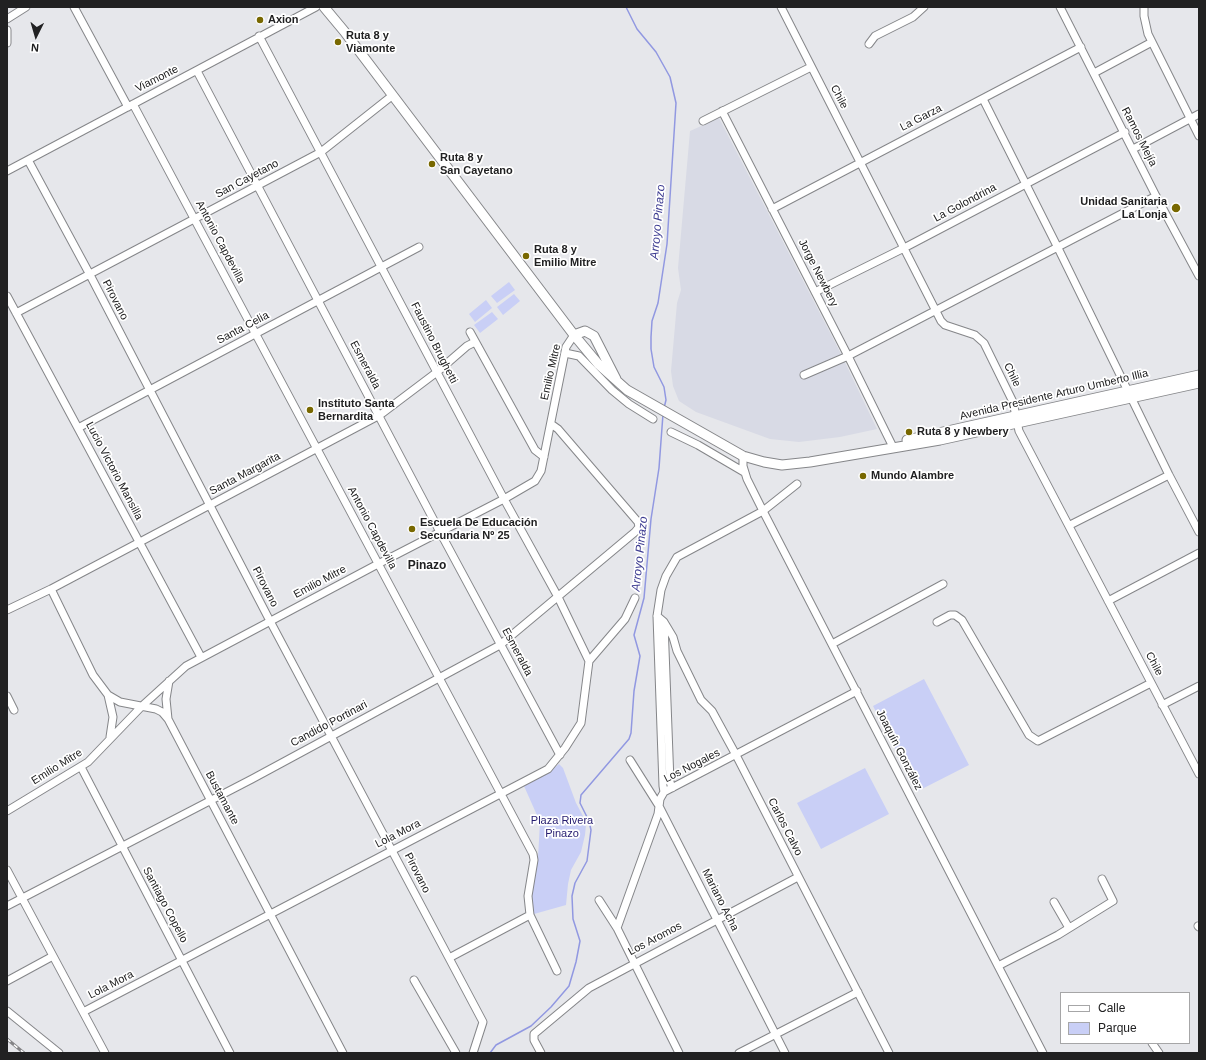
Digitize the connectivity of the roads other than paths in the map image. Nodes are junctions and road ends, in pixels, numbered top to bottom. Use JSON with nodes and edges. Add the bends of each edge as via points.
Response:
{"nodes":[{"id":1,"x":26,"y":7,"type":"edge"},
{"id":2,"x":74,"y":7,"type":"edge"},
{"id":3,"x":316,"y":7,"type":"edge"},
{"id":4,"x":324,"y":7,"type":"edge"},
{"id":5,"x":781,"y":7,"type":"edge"},
{"id":6,"x":924,"y":7,"type":"edge"},
{"id":7,"x":1060,"y":7,"type":"edge"},
{"id":8,"x":1144,"y":7,"type":"edge"},
{"id":9,"x":7,"y":19,"type":"edge"},
{"id":10,"x":7,"y":30,"type":"edge"},
{"id":11,"x":259,"y":36,"type":"junction"},
{"id":12,"x":1152,"y":42,"type":"junction"},
{"id":13,"x":7,"y":43,"type":"edge"},
{"id":14,"x":869,"y":44,"type":"dead end"},
{"id":15,"x":1081,"y":47,"type":"junction"},
{"id":16,"x":811,"y":67,"type":"junction"},
{"id":17,"x":197,"y":71,"type":"junction"},
{"id":18,"x":1094,"y":73,"type":"junction"},
{"id":19,"x":393,"y":95,"type":"junction"},
{"id":20,"x":983,"y":98,"type":"junction"},
{"id":21,"x":131,"y":105,"type":"junction"},
{"id":22,"x":722,"y":111,"type":"junction"},
{"id":23,"x":1199,"y":114,"type":"edge"},
{"id":24,"x":1190,"y":119,"type":"junction"},
{"id":25,"x":703,"y":120,"type":"dead end"},
{"id":26,"x":1125,"y":132,"type":"junction"},
{"id":27,"x":1199,"y":136,"type":"edge"},
{"id":28,"x":1133,"y":149,"type":"junction"},
{"id":29,"x":321,"y":152,"type":"junction"},
{"id":30,"x":28,"y":160,"type":"junction"},
{"id":31,"x":861,"y":162,"type":"junction"},
{"id":32,"x":7,"y":171,"type":"edge"},
{"id":33,"x":1026,"y":183,"type":"junction"},
{"id":34,"x":258,"y":186,"type":"junction"},
{"id":35,"x":1156,"y":196,"type":"junction"},
{"id":36,"x":772,"y":209,"type":"junction"},
{"id":37,"x":196,"y":219,"type":"junction"},
{"id":38,"x":419,"y":247,"type":"dead end"},
{"id":39,"x":904,"y":248,"type":"junction"},
{"id":40,"x":1058,"y":248,"type":"junction"},
{"id":41,"x":383,"y":267,"type":"junction"},
{"id":42,"x":89,"y":273,"type":"junction"},
{"id":43,"x":1198,"y":273,"type":"edge"},
{"id":44,"x":815,"y":292,"type":"junction"},
{"id":45,"x":7,"y":296,"type":"edge"},
{"id":46,"x":318,"y":300,"type":"junction"},
{"id":47,"x":935,"y":310,"type":"junction"},
{"id":48,"x":16,"y":313,"type":"junction"},
{"id":49,"x":470,"y":332,"type":"dead end"},
{"id":50,"x":256,"y":333,"type":"junction"},
{"id":51,"x":574,"y":335,"type":"junction"},
{"id":52,"x":475,"y":342,"type":"junction"},
{"id":53,"x":565,"y":353,"type":"junction"},
{"id":54,"x":848,"y":356,"type":"junction"},
{"id":55,"x":437,"y":372,"type":"junction"},
{"id":56,"x":804,"y":375,"type":"dead end"},
{"id":57,"x":1199,"y":375,"type":"edge"},
{"id":58,"x":1199,"y":383,"type":"edge"},
{"id":59,"x":619,"y":384,"type":"junction"},
{"id":60,"x":150,"y":390,"type":"junction"},
{"id":61,"x":1130,"y":394,"type":"junction"},
{"id":62,"x":380,"y":415,"type":"junction"},
{"id":63,"x":653,"y":419,"type":"dead end"},
{"id":64,"x":1016,"y":419,"type":"junction"},
{"id":65,"x":551,"y":424,"type":"junction"},
{"id":66,"x":78,"y":428,"type":"junction"},
{"id":67,"x":671,"y":432,"type":"dead end"},
{"id":68,"x":893,"y":447,"type":"junction"},
{"id":69,"x":317,"y":448,"type":"junction"},
{"id":70,"x":743,"y":456,"type":"junction"},
{"id":71,"x":544,"y":457,"type":"junction"},
{"id":72,"x":744,"y":472,"type":"junction"},
{"id":73,"x":1169,"y":475,"type":"junction"},
{"id":74,"x":797,"y":484,"type":"dead end"},
{"id":75,"x":504,"y":499,"type":"junction"},
{"id":76,"x":210,"y":505,"type":"junction"},
{"id":77,"x":763,"y":511,"type":"junction"},
{"id":78,"x":1070,"y":525,"type":"junction"},
{"id":79,"x":440,"y":532,"type":"junction"},
{"id":80,"x":1199,"y":532,"type":"edge"},
{"id":81,"x":140,"y":542,"type":"junction"},
{"id":82,"x":1199,"y":553,"type":"edge"},
{"id":83,"x":378,"y":564,"type":"junction"},
{"id":84,"x":943,"y":584,"type":"dead end"},
{"id":85,"x":51,"y":589,"type":"junction"},
{"id":86,"x":558,"y":597,"type":"junction"},
{"id":87,"x":635,"y":598,"type":"dead end"},
{"id":88,"x":1108,"y":601,"type":"junction"},
{"id":89,"x":10,"y":609,"type":"edge"},
{"id":90,"x":657,"y":616,"type":"junction"},
{"id":91,"x":270,"y":621,"type":"junction"},
{"id":92,"x":664,"y":622,"type":"junction"},
{"id":93,"x":937,"y":622,"type":"dead end"},
{"id":94,"x":500,"y":644,"type":"junction"},
{"id":95,"x":832,"y":644,"type":"junction"},
{"id":96,"x":201,"y":657,"type":"junction"},
{"id":97,"x":589,"y":661,"type":"junction"},
{"id":98,"x":439,"y":679,"type":"junction"},
{"id":99,"x":169,"y":681,"type":"junction"},
{"id":100,"x":1151,"y":683,"type":"junction"},
{"id":101,"x":1199,"y":686,"type":"edge"},
{"id":102,"x":857,"y":691,"type":"junction"},
{"id":103,"x":108,"y":694,"type":"junction"},
{"id":104,"x":7,"y":696,"type":"edge"},
{"id":105,"x":1162,"y":705,"type":"junction"},
{"id":106,"x":142,"y":706,"type":"junction"},
{"id":107,"x":14,"y":710,"type":"dead end"},
{"id":108,"x":168,"y":719,"type":"junction"},
{"id":109,"x":331,"y":736,"type":"junction"},
{"id":110,"x":110,"y":739,"type":"junction"},
{"id":111,"x":560,"y":754,"type":"junction"},
{"id":112,"x":736,"y":755,"type":"junction"},
{"id":113,"x":630,"y":760,"type":"dead end"},
{"id":114,"x":81,"y":767,"type":"junction"},
{"id":115,"x":1199,"y":774,"type":"edge"},
{"id":116,"x":672,"y":788,"type":"junction"},
{"id":117,"x":664,"y":792,"type":"junction"},
{"id":118,"x":501,"y":794,"type":"junction"},
{"id":119,"x":210,"y":799,"type":"junction"},
{"id":120,"x":659,"y":806,"type":"junction"},
{"id":121,"x":7,"y":811,"type":"edge"},
{"id":122,"x":121,"y":847,"type":"junction"},
{"id":123,"x":392,"y":849,"type":"junction"},
{"id":124,"x":7,"y":870,"type":"edge"},
{"id":125,"x":798,"y":876,"type":"junction"},
{"id":126,"x":1102,"y":879,"type":"dead end"},
{"id":127,"x":22,"y":898,"type":"junction"},
{"id":128,"x":600,"y":900,"type":"dead end"},
{"id":129,"x":1054,"y":902,"type":"dead end"},
{"id":130,"x":7,"y":906,"type":"edge"},
{"id":131,"x":271,"y":915,"type":"junction"},
{"id":132,"x":530,"y":915,"type":"junction"},
{"id":133,"x":717,"y":919,"type":"junction"},
{"id":134,"x":617,"y":928,"type":"junction"},
{"id":135,"x":1069,"y":928,"type":"junction"},
{"id":136,"x":53,"y":956,"type":"junction"},
{"id":137,"x":449,"y":958,"type":"junction"},
{"id":138,"x":182,"y":960,"type":"junction"},
{"id":139,"x":634,"y":963,"type":"junction"},
{"id":140,"x":998,"y":966,"type":"junction"},
{"id":141,"x":557,"y":971,"type":"dead end"},
{"id":142,"x":414,"y":980,"type":"dead end"},
{"id":143,"x":7,"y":981,"type":"edge"},
{"id":144,"x":858,"y":992,"type":"junction"},
{"id":145,"x":7,"y":1010,"type":"edge"},
{"id":146,"x":83,"y":1012,"type":"junction"},
{"id":147,"x":776,"y":1035,"type":"junction"},
{"id":148,"x":1153,"y":1044,"type":"edge"},
{"id":149,"x":340,"y":1052,"type":"edge"},
{"id":150,"x":59,"y":1053,"type":"edge"},
{"id":151,"x":105,"y":1053,"type":"edge"},
{"id":152,"x":230,"y":1053,"type":"edge"},
{"id":153,"x":456,"y":1053,"type":"edge"},
{"id":154,"x":473,"y":1053,"type":"edge"},
{"id":155,"x":541,"y":1053,"type":"edge"},
{"id":156,"x":679,"y":1053,"type":"edge"},
{"id":157,"x":739,"y":1053,"type":"edge"},
{"id":158,"x":785,"y":1053,"type":"edge"},
{"id":159,"x":889,"y":1053,"type":"edge"},
{"id":160,"x":1044,"y":1053,"type":"edge"},
{"id":161,"x":1159,"y":1053,"type":"edge"}],
"edges":[{"from":1,"to":9,"type":"street"},
{"from":2,"to":21,"type":"street","name":"Antonio Capdevilla"},
{"from":3,"to":11,"type":"street","name":"Viamonte"},
{"from":4,"to":19,"type":"main road","name":"Avenida Presidente Arturo Umberto Illia"},
{"from":5,"to":16,"type":"street","name":"Chile"},
{"from":6,"to":14,"type":"street","via":[[913,17],[875,36]]},
{"from":7,"to":15,"type":"street","name":"Ramos Mejía"},
{"from":8,"to":12,"type":"street","via":[[1145,24]]},
{"from":10,"to":13,"type":"street"},
{"from":11,"to":17,"type":"street","name":"Viamonte"},
{"from":11,"to":29,"type":"street","name":"Faustino Brughetti"},
{"from":12,"to":18,"type":"street"},
{"from":12,"to":24,"type":"street"},
{"from":15,"to":18,"type":"street","name":"Ramos Mejía"},
{"from":15,"to":20,"type":"street","name":"La Garza"},
{"from":16,"to":22,"type":"street"},
{"from":16,"to":31,"type":"street","name":"Chile"},
{"from":17,"to":21,"type":"street","name":"Viamonte"},
{"from":17,"to":34,"type":"street","name":"Esmeralda"},
{"from":18,"to":26,"type":"street","name":"Ramos Mejía"},
{"from":19,"to":29,"type":"street","name":"San Cayetano"},
{"from":19,"to":51,"type":"main road","name":"Avenida Presidente Arturo Umberto Illia"},
{"from":20,"to":31,"type":"street","name":"La Garza"},
{"from":20,"to":33,"type":"street"},
{"from":21,"to":30,"type":"street","name":"Viamonte"},
{"from":21,"to":37,"type":"street","name":"Antonio Capdevilla"},
{"from":22,"to":25,"type":"street"},
{"from":22,"to":36,"type":"street","name":"Jorge Newbery"},
{"from":23,"to":24,"type":"street"},
{"from":24,"to":27,"type":"street"},
{"from":24,"to":28,"type":"street"},
{"from":26,"to":28,"type":"street","name":"Ramos Mejía"},
{"from":26,"to":33,"type":"street","name":"La Golondrina"},
{"from":28,"to":35,"type":"street","name":"Ramos Mejía"},
{"from":29,"to":34,"type":"street","name":"San Cayetano"},
{"from":29,"to":41,"type":"street","name":"Faustino Brughetti"},
{"from":30,"to":32,"type":"street","name":"Viamonte"},
{"from":30,"to":42,"type":"street","name":"Pirovano"},
{"from":31,"to":36,"type":"street","name":"La Garza"},
{"from":31,"to":39,"type":"street","name":"Chile"},
{"from":33,"to":39,"type":"street","name":"La Golondrina"},
{"from":33,"to":40,"type":"street"},
{"from":34,"to":37,"type":"street","name":"San Cayetano"},
{"from":34,"to":46,"type":"street","name":"Esmeralda"},
{"from":35,"to":40,"type":"street"},
{"from":35,"to":43,"type":"street","name":"Ramos Mejía"},
{"from":36,"to":44,"type":"street","name":"Jorge Newbery"},
{"from":37,"to":42,"type":"street","name":"San Cayetano"},
{"from":37,"to":50,"type":"street","name":"Antonio Capdevilla"},
{"from":38,"to":41,"type":"street","name":"Santa Celia"},
{"from":39,"to":44,"type":"street","name":"La Golondrina"},
{"from":39,"to":47,"type":"street","name":"Chile"},
{"from":40,"to":47,"type":"street"},
{"from":40,"to":61,"type":"street"},
{"from":41,"to":46,"type":"street","name":"Santa Celia"},
{"from":41,"to":55,"type":"street","name":"Faustino Brughetti"},
{"from":42,"to":48,"type":"street","name":"San Cayetano"},
{"from":42,"to":60,"type":"street","name":"Pirovano"},
{"from":44,"to":54,"type":"street","name":"Jorge Newbery"},
{"from":45,"to":48,"type":"street","name":"Lucio Victorio Mansilla"},
{"from":46,"to":50,"type":"street","name":"Santa Celia"},
{"from":46,"to":62,"type":"street","name":"Esmeralda"},
{"from":47,"to":54,"type":"street"},
{"from":47,"to":64,"type":"street","name":"Chile","via":[[945,325],[975,335],[984,343],[1013,402]]},
{"from":48,"to":66,"type":"street","name":"Lucio Victorio Mansilla"},
{"from":49,"to":52,"type":"street"},
{"from":50,"to":60,"type":"street","name":"Santa Celia"},
{"from":50,"to":69,"type":"street","name":"Antonio Capdevilla"},
{"from":51,"to":53,"type":"street","name":"Emilio Mitre","via":[[568,342]]},
{"from":51,"to":59,"type":"main road","name":"Avenida Presidente Arturo Umberto Illia"},
{"from":51,"to":59,"type":"main road","via":[[585,331],[594,336]]},
{"from":52,"to":55,"type":"street","name":"Santa Margarita"},
{"from":52,"to":71,"type":"street","via":[[535,450]]},
{"from":53,"to":63,"type":"street","via":[[579,356],[612,390]]},
{"from":53,"to":65,"type":"street","name":"Emilio Mitre"},
{"from":54,"to":56,"type":"street"},
{"from":54,"to":68,"type":"street","name":"Jorge Newbery"},
{"from":55,"to":62,"type":"street","name":"Santa Margarita"},
{"from":55,"to":75,"type":"street","name":"Faustino Brughetti"},
{"from":57,"to":61,"type":"main road","name":"Avenida Presidente Arturo Umberto Illia"},
{"from":58,"to":61,"type":"main road","name":"Avenida Presidente Arturo Umberto Illia"},
{"from":59,"to":70,"type":"main road","name":"Avenida Presidente Arturo Umberto Illia"},
{"from":60,"to":66,"type":"street","name":"Santa Celia"},
{"from":60,"to":76,"type":"street","name":"Pirovano"},
{"from":61,"to":64,"type":"main road","name":"Avenida Presidente Arturo Umberto Illia"},
{"from":61,"to":73,"type":"street"},
{"from":62,"to":69,"type":"street","name":"Santa Margarita"},
{"from":62,"to":79,"type":"street","name":"Esmeralda"},
{"from":64,"to":68,"type":"main road","name":"Avenida Presidente Arturo Umberto Illia","via":[[940,440]]},
{"from":64,"to":78,"type":"street","name":"Chile"},
{"from":65,"to":71,"type":"street","name":"Emilio Mitre"},
{"from":65,"to":86,"type":"street","name":"Candido Portinari","via":[[597,473],[638,522],[639,527]]},
{"from":66,"to":81,"type":"street","name":"Lucio Victorio Mansilla"},
{"from":67,"to":72,"type":"street"},
{"from":68,"to":70,"type":"main road","name":"Avenida Presidente Arturo Umberto Illia","via":[[782,465]]},
{"from":69,"to":76,"type":"street","name":"Santa Margarita"},
{"from":69,"to":83,"type":"street","name":"Antonio Capdevilla"},
{"from":70,"to":72,"type":"street","name":"Joaquín González"},
{"from":71,"to":75,"type":"street","name":"Emilio Mitre","via":[[541,471],[535,481]]},
{"from":72,"to":77,"type":"street","name":"Joaquín González"},
{"from":73,"to":78,"type":"street"},
{"from":73,"to":80,"type":"street"},
{"from":74,"to":77,"type":"street"},
{"from":75,"to":79,"type":"street","name":"Emilio Mitre"},
{"from":75,"to":86,"type":"street","name":"Faustino Brughetti"},
{"from":76,"to":81,"type":"street","name":"Santa Margarita"},
{"from":76,"to":91,"type":"street","name":"Pirovano"},
{"from":77,"to":90,"type":"street","via":[[677,557],[660,590]]},
{"from":77,"to":95,"type":"street","name":"Joaquín González"},
{"from":78,"to":88,"type":"street","name":"Chile"},
{"from":79,"to":83,"type":"street","name":"Emilio Mitre"},
{"from":79,"to":94,"type":"street","name":"Esmeralda"},
{"from":81,"to":85,"type":"street","name":"Santa Margarita"},
{"from":81,"to":96,"type":"street","name":"Lucio Victorio Mansilla"},
{"from":82,"to":88,"type":"street"},
{"from":83,"to":91,"type":"street","name":"Emilio Mitre"},
{"from":83,"to":98,"type":"street","name":"Antonio Capdevilla"},
{"from":84,"to":95,"type":"street"},
{"from":85,"to":89,"type":"street","name":"Santa Margarita"},
{"from":85,"to":103,"type":"street","via":[[93,675]]},
{"from":86,"to":94,"type":"street","name":"Candido Portinari"},
{"from":86,"to":97,"type":"street","name":"Faustino Brughetti"},
{"from":87,"to":97,"type":"street","via":[[625,619]]},
{"from":88,"to":100,"type":"street","name":"Chile"},
{"from":90,"to":92,"type":"street","name":"Carlos Calvo"},
{"from":90,"to":117,"type":"street"},
{"from":91,"to":96,"type":"street","name":"Emilio Mitre"},
{"from":91,"to":109,"type":"street","name":"Pirovano"},
{"from":92,"to":112,"type":"street","name":"Carlos Calvo","via":[[701,700],[712,711]]},
{"from":92,"to":116,"type":"street"},
{"from":93,"to":100,"type":"street","via":[[950,615],[962,620],[1029,735],[1038,741]]},
{"from":94,"to":98,"type":"street","name":"Candido Portinari"},
{"from":94,"to":111,"type":"street","name":"Esmeralda"},
{"from":95,"to":102,"type":"street","name":"Joaquín González"},
{"from":96,"to":99,"type":"street","name":"Emilio Mitre"},
{"from":97,"to":111,"type":"street","name":"Lola Mora","via":[[581,723]]},
{"from":98,"to":109,"type":"street","name":"Candido Portinari"},
{"from":98,"to":118,"type":"street","name":"Antonio Capdevilla"},
{"from":99,"to":106,"type":"street","name":"Emilio Mitre"},
{"from":99,"to":108,"type":"street","via":[[166,699]]},
{"from":100,"to":105,"type":"street","name":"Chile"},
{"from":101,"to":105,"type":"street"},
{"from":102,"to":112,"type":"street","name":"Los Nogales"},
{"from":102,"to":140,"type":"street","name":"Joaquín González"},
{"from":103,"to":106,"type":"street","via":[[120,702]]},
{"from":103,"to":110,"type":"street","via":[[113,724]]},
{"from":104,"to":107,"type":"street"},
{"from":105,"to":115,"type":"street","name":"Chile"},
{"from":106,"to":108,"type":"street","via":[[162,712]]},
{"from":106,"to":110,"type":"street","name":"Emilio Mitre"},
{"from":108,"to":119,"type":"street","name":"Bustamante"},
{"from":109,"to":119,"type":"street","name":"Candido Portinari"},
{"from":109,"to":123,"type":"street","name":"Pirovano"},
{"from":110,"to":114,"type":"street","name":"Emilio Mitre"},
{"from":111,"to":118,"type":"street","name":"Lola Mora","via":[[548,769]]},
{"from":112,"to":116,"type":"street","name":"Los Nogales"},
{"from":112,"to":125,"type":"street","name":"Carlos Calvo"},
{"from":113,"to":120,"type":"street","name":"Mariano Acha"},
{"from":114,"to":121,"type":"street","name":"Emilio Mitre"},
{"from":114,"to":122,"type":"street","name":"Santiago Copello"},
{"from":116,"to":117,"type":"street","name":"Los Nogales"},
{"from":117,"to":120,"type":"street","name":"Los Nogales"},
{"from":118,"to":123,"type":"street","name":"Lola Mora"},
{"from":118,"to":132,"type":"street","name":"Antonio Capdevilla","via":[[534,860],[528,896]]},
{"from":119,"to":122,"type":"street","name":"Candido Portinari"},
{"from":119,"to":131,"type":"street","name":"Bustamante"},
{"from":120,"to":133,"type":"street","name":"Mariano Acha"},
{"from":120,"to":134,"type":"street","name":"Los Nogales"},
{"from":122,"to":127,"type":"street","name":"Candido Portinari"},
{"from":122,"to":138,"type":"street","name":"Santiago Copello"},
{"from":123,"to":131,"type":"street","name":"Lola Mora"},
{"from":123,"to":137,"type":"street","name":"Pirovano"},
{"from":124,"to":127,"type":"street"},
{"from":125,"to":133,"type":"street","name":"Los Aromos"},
{"from":125,"to":144,"type":"street","name":"Carlos Calvo"},
{"from":126,"to":135,"type":"street","via":[[1113,901]]},
{"from":127,"to":130,"type":"street","name":"Candido Portinari"},
{"from":127,"to":136,"type":"street"},
{"from":128,"to":134,"type":"street"},
{"from":129,"to":135,"type":"street"},
{"from":131,"to":138,"type":"street","name":"Lola Mora"},
{"from":131,"to":149,"type":"street","name":"Bustamante"},
{"from":132,"to":137,"type":"street"},
{"from":132,"to":141,"type":"street","name":"Antonio Capdevilla"},
{"from":133,"to":139,"type":"street","name":"Los Aromos"},
{"from":133,"to":147,"type":"street","name":"Mariano Acha"},
{"from":134,"to":139,"type":"street"},
{"from":135,"to":140,"type":"street"},
{"from":136,"to":143,"type":"street"},
{"from":136,"to":146,"type":"street"},
{"from":137,"to":154,"type":"street","name":"Pirovano","via":[[483,1024]]},
{"from":138,"to":146,"type":"street","name":"Lola Mora"},
{"from":138,"to":152,"type":"street","name":"Santiago Copello"},
{"from":139,"to":155,"type":"street","name":"Los Aromos","via":[[579,994],[534,1034]]},
{"from":139,"to":156,"type":"street"},
{"from":140,"to":160,"type":"street","name":"Joaquín González"},
{"from":142,"to":153,"type":"street"},
{"from":144,"to":147,"type":"street"},
{"from":144,"to":159,"type":"street","name":"Carlos Calvo"},
{"from":145,"to":150,"type":"street"},
{"from":146,"to":151,"type":"street"},
{"from":147,"to":157,"type":"street"},
{"from":147,"to":158,"type":"street","name":"Mariano Acha"},
{"from":148,"to":161,"type":"street"}]}
